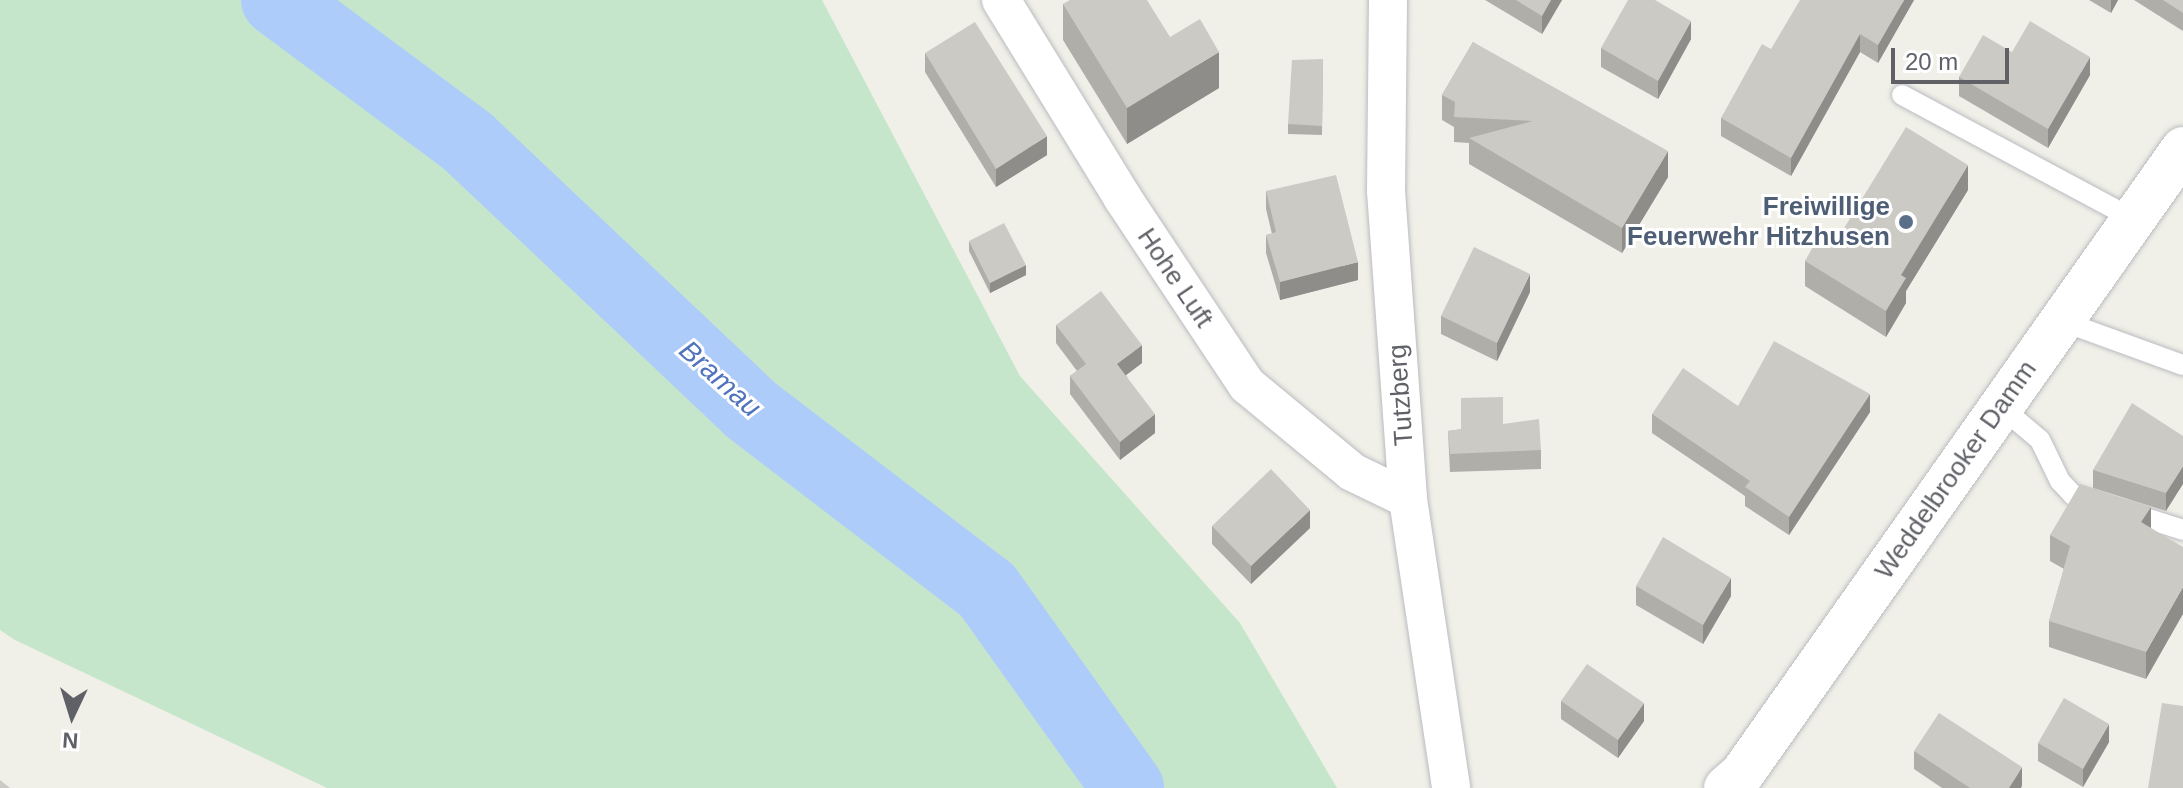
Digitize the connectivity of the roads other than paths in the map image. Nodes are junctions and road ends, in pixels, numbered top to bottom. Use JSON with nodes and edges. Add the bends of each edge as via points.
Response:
{"nodes":[{"id":1,"x":1001,"y":0,"type":"edge"},
{"id":2,"x":1388,"y":0,"type":"edge"},
{"id":3,"x":1902,"y":95,"type":"dead end"},
{"id":4,"x":2183,"y":149,"type":"edge"},
{"id":5,"x":2133,"y":219,"type":"junction"},
{"id":6,"x":2062,"y":321,"type":"junction"},
{"id":7,"x":2183,"y":365,"type":"edge"},
{"id":8,"x":2001,"y":407,"type":"junction"},
{"id":9,"x":1408,"y":499,"type":"junction"},
{"id":10,"x":2183,"y":530,"type":"edge"},
{"id":11,"x":1745,"y":783,"type":"edge"},
{"id":12,"x":1451,"y":788,"type":"edge"}],
"edges":[{"from":1,"to":9,"type":"street","name":"Hohe Luft","via":[[1122,197],[1247,385],[1352,472]]},
{"from":2,"to":9,"type":"street","name":"Tutzberg","via":[[1386,191]]},
{"from":3,"to":5,"type":"lane"},
{"from":4,"to":5,"type":"street","name":"Weddelbrooker Damm"},
{"from":5,"to":6,"type":"street","name":"Weddelbrooker Damm"},
{"from":6,"to":7,"type":"lane"},
{"from":6,"to":8,"type":"street","name":"Weddelbrooker Damm"},
{"from":8,"to":10,"type":"lane","via":[[2040,440],[2073,495]]},
{"from":8,"to":11,"type":"street","name":"Weddelbrooker Damm"},
{"from":9,"to":12,"type":"street","name":"Tutzberg"}]}
